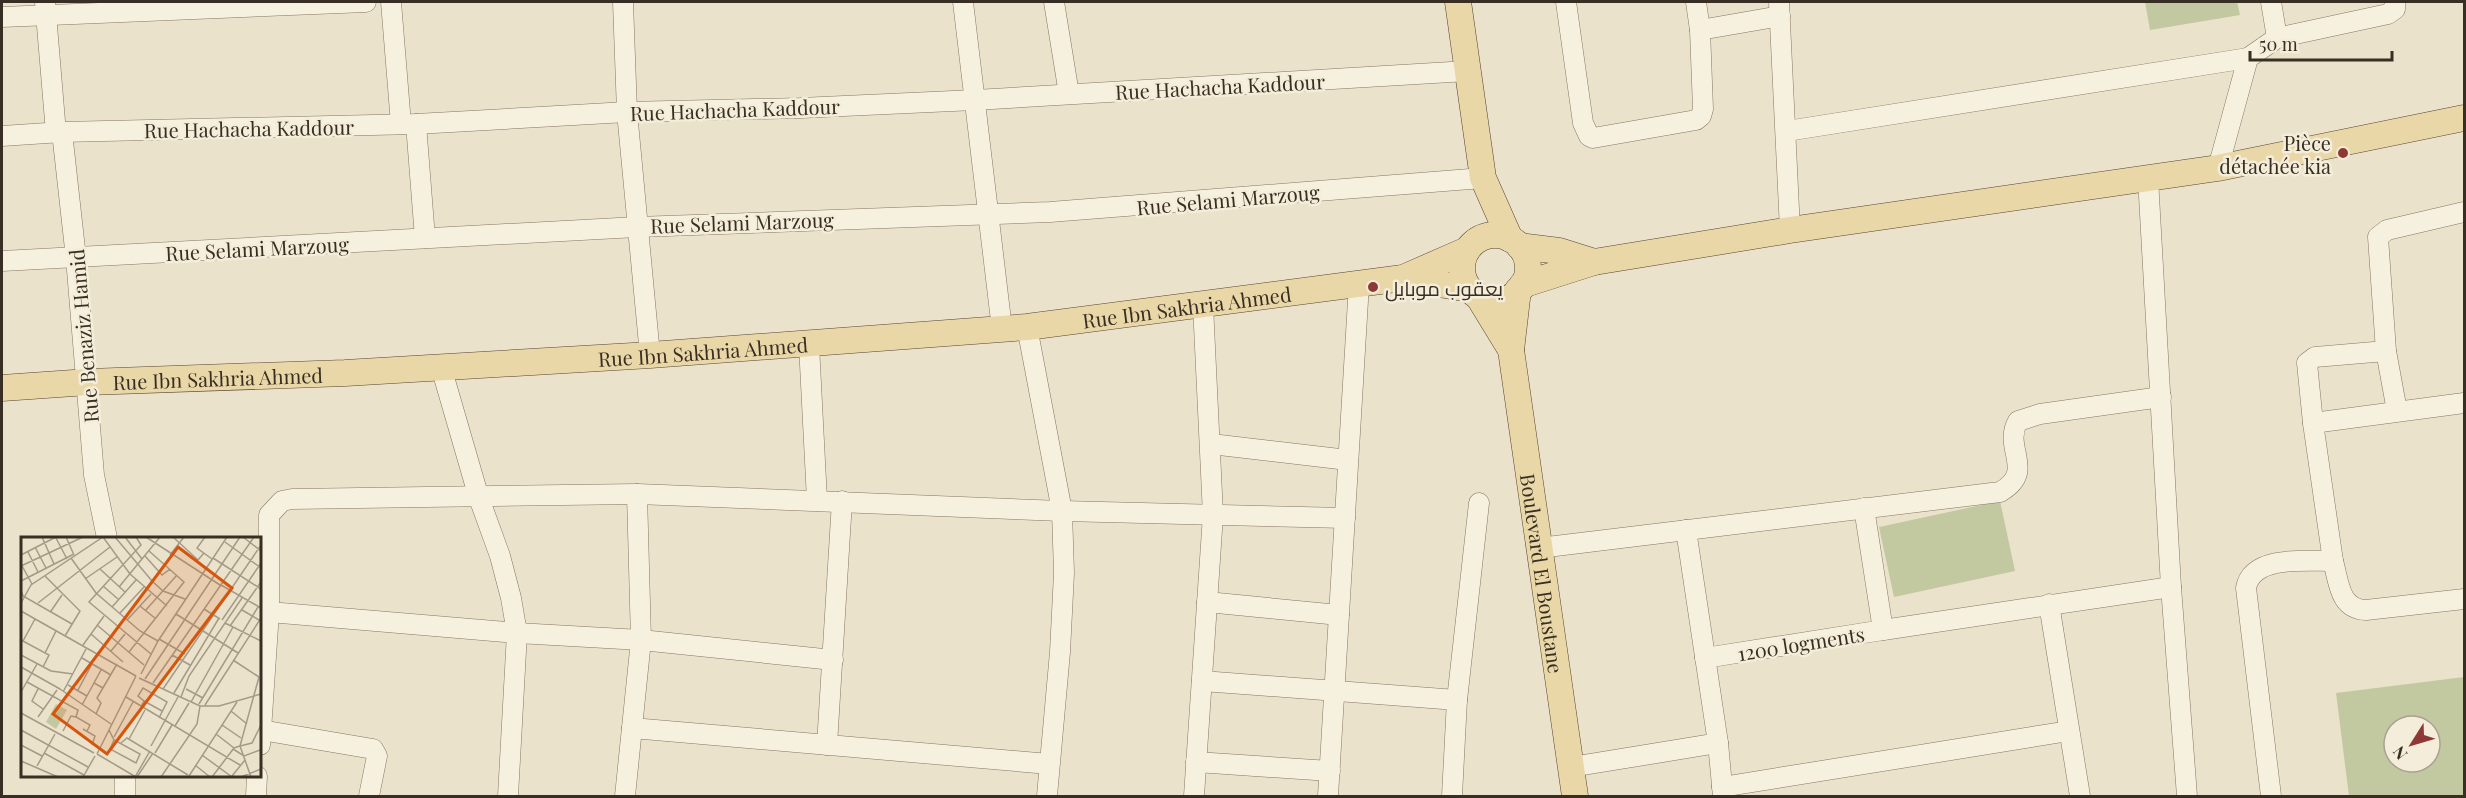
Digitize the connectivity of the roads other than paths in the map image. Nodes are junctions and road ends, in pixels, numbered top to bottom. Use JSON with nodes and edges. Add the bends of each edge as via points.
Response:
{"nodes":[{"id":1,"x":366,"y":2,"type":"edge"},
{"id":2,"x":391,"y":2,"type":"edge"},
{"id":3,"x":623,"y":2,"type":"edge"},
{"id":4,"x":963,"y":2,"type":"edge"},
{"id":5,"x":1053,"y":2,"type":"edge"},
{"id":6,"x":1458,"y":2,"type":"edge"},
{"id":7,"x":1566,"y":2,"type":"edge"},
{"id":8,"x":1696,"y":2,"type":"edge"},
{"id":9,"x":2271,"y":2,"type":"edge"},
{"id":10,"x":2395,"y":2,"type":"edge"},
{"id":11,"x":45,"y":9,"type":"edge"},
{"id":12,"x":1780,"y":9,"type":"edge"},
{"id":13,"x":2,"y":17,"type":"edge"},
{"id":14,"x":1700,"y":30,"type":"junction"},
{"id":15,"x":2277,"y":38,"type":"junction"},
{"id":16,"x":2248,"y":58,"type":"junction"},
{"id":17,"x":1468,"y":71,"type":"junction"},
{"id":18,"x":1069,"y":94,"type":"junction"},
{"id":19,"x":975,"y":100,"type":"junction"},
{"id":20,"x":627,"y":112,"type":"junction"},
{"id":21,"x":2464,"y":118,"type":"edge"},
{"id":22,"x":408,"y":124,"type":"junction"},
{"id":23,"x":1787,"y":131,"type":"junction"},
{"id":24,"x":59,"y":133,"type":"junction"},
{"id":25,"x":2,"y":136,"type":"edge"},
{"id":26,"x":2218,"y":168,"type":"junction"},
{"id":27,"x":2148,"y":178,"type":"junction"},
{"id":28,"x":1484,"y":181,"type":"junction"},
{"id":29,"x":2464,"y":212,"type":"edge"},
{"id":30,"x":989,"y":213,"type":"junction"},
{"id":31,"x":637,"y":226,"type":"junction"},
{"id":32,"x":1790,"y":230,"type":"junction"},
{"id":33,"x":425,"y":238,"type":"junction"},
{"id":34,"x":1514,"y":242,"type":"junction"},
{"id":35,"x":1471,"y":246,"type":"junction"},
{"id":36,"x":76,"y":258,"type":"junction"},
{"id":37,"x":2,"y":261,"type":"edge"},
{"id":38,"x":1594,"y":262,"type":"junction"},
{"id":39,"x":1403,"y":278,"type":"junction"},
{"id":40,"x":1359,"y":284,"type":"junction"},
{"id":41,"x":1520,"y":288,"type":"junction"},
{"id":42,"x":1474,"y":292,"type":"junction"},
{"id":43,"x":1203,"y":305,"type":"junction"},
{"id":44,"x":1014,"y":328,"type":"junction"},
{"id":45,"x":809,"y":345,"type":"junction"},
{"id":46,"x":1511,"y":350,"type":"junction"},
{"id":47,"x":2386,"y":351,"type":"junction"},
{"id":48,"x":650,"y":355,"type":"junction"},
{"id":49,"x":441,"y":367,"type":"junction"},
{"id":50,"x":88,"y":382,"type":"junction"},
{"id":51,"x":2,"y":388,"type":"edge"},
{"id":52,"x":2160,"y":397,"type":"junction"},
{"id":53,"x":2464,"y":403,"type":"edge"},
{"id":54,"x":2397,"y":411,"type":"junction"},
{"id":55,"x":2313,"y":423,"type":"junction"},
{"id":56,"x":1211,"y":444,"type":"junction"},
{"id":57,"x":1348,"y":460,"type":"junction"},
{"id":58,"x":637,"y":494,"type":"junction"},
{"id":59,"x":479,"y":498,"type":"junction"},
{"id":60,"x":817,"y":500,"type":"junction"},
{"id":61,"x":842,"y":501,"type":"junction"},
{"id":62,"x":1479,"y":503,"type":"dead end"},
{"id":63,"x":1864,"y":508,"type":"junction"},
{"id":64,"x":1062,"y":511,"type":"junction"},
{"id":65,"x":1213,"y":515,"type":"junction"},
{"id":66,"x":1345,"y":518,"type":"junction"},
{"id":67,"x":1686,"y":530,"type":"junction"},
{"id":68,"x":106,"y":537,"type":"edge"},
{"id":69,"x":1539,"y":548,"type":"junction"},
{"id":70,"x":2332,"y":561,"type":"junction"},
{"id":71,"x":2171,"y":587,"type":"junction"},
{"id":72,"x":2464,"y":600,"type":"edge"},
{"id":73,"x":1207,"y":602,"type":"junction"},
{"id":74,"x":2049,"y":604,"type":"junction"},
{"id":75,"x":269,"y":612,"type":"junction"},
{"id":76,"x":1339,"y":615,"type":"junction"},
{"id":77,"x":1883,"y":630,"type":"junction"},
{"id":78,"x":517,"y":633,"type":"junction"},
{"id":79,"x":641,"y":640,"type":"junction"},
{"id":80,"x":1705,"y":658,"type":"junction"},
{"id":81,"x":832,"y":660,"type":"junction"},
{"id":82,"x":1202,"y":681,"type":"junction"},
{"id":83,"x":1335,"y":690,"type":"junction"},
{"id":84,"x":1457,"y":700,"type":"junction"},
{"id":85,"x":261,"y":723,"type":"edge"},
{"id":86,"x":632,"y":728,"type":"junction"},
{"id":87,"x":2069,"y":731,"type":"junction"},
{"id":88,"x":261,"y":737,"type":"edge"},
{"id":89,"x":1718,"y":743,"type":"junction"},
{"id":90,"x":827,"y":745,"type":"junction"},
{"id":91,"x":1196,"y":762,"type":"junction"},
{"id":92,"x":1049,"y":764,"type":"junction"},
{"id":93,"x":1571,"y":767,"type":"junction"},
{"id":94,"x":1329,"y":771,"type":"junction"},
{"id":95,"x":125,"y":777,"type":"edge"},
{"id":96,"x":257,"y":777,"type":"edge"},
{"id":97,"x":1722,"y":792,"type":"edge"},
{"id":98,"x":125,"y":796,"type":"edge"},
{"id":99,"x":256,"y":796,"type":"edge"},
{"id":100,"x":369,"y":796,"type":"edge"},
{"id":101,"x":508,"y":796,"type":"edge"},
{"id":102,"x":625,"y":796,"type":"edge"},
{"id":103,"x":1047,"y":796,"type":"edge"},
{"id":104,"x":1194,"y":796,"type":"edge"},
{"id":105,"x":1328,"y":796,"type":"edge"},
{"id":106,"x":1452,"y":796,"type":"edge"},
{"id":107,"x":1575,"y":796,"type":"edge"},
{"id":108,"x":2080,"y":796,"type":"edge"},
{"id":109,"x":2187,"y":796,"type":"edge"},
{"id":110,"x":2271,"y":796,"type":"edge"}],
"edges":[{"from":1,"to":11,"type":"street"},
{"from":2,"to":22,"type":"street"},
{"from":3,"to":20,"type":"street"},
{"from":4,"to":19,"type":"street"},
{"from":5,"to":18,"type":"street"},
{"from":6,"to":17,"type":"main road"},
{"from":7,"to":14,"type":"street","via":[[1583,123],[1593,138],[1692,122],[1701,116]]},
{"from":8,"to":14,"type":"street"},
{"from":9,"to":15,"type":"street"},
{"from":10,"to":15,"type":"street","via":[[2388,14]]},
{"from":11,"to":13,"type":"street"},
{"from":11,"to":24,"type":"street","name":"Rue Benaziz Hamid"},
{"from":12,"to":14,"type":"street"},
{"from":12,"to":23,"type":"street"},
{"from":15,"to":16,"type":"street"},
{"from":16,"to":23,"type":"street"},
{"from":16,"to":26,"type":"street"},
{"from":17,"to":18,"type":"street","name":"Rue Hachacha Kaddour"},
{"from":17,"to":28,"type":"main road"},
{"from":18,"to":19,"type":"street","name":"Rue Hachacha Kaddour"},
{"from":19,"to":20,"type":"street","name":"Rue Hachacha Kaddour"},
{"from":19,"to":30,"type":"street"},
{"from":20,"to":22,"type":"street","name":"Rue Hachacha Kaddour"},
{"from":20,"to":31,"type":"street"},
{"from":21,"to":26,"type":"main road"},
{"from":22,"to":24,"type":"street","name":"Rue Hachacha Kaddour"},
{"from":22,"to":33,"type":"street"},
{"from":23,"to":32,"type":"street"},
{"from":24,"to":25,"type":"street","name":"Rue Hachacha Kaddour"},
{"from":24,"to":36,"type":"street","name":"Rue Benaziz Hamid"},
{"from":26,"to":27,"type":"main road"},
{"from":27,"to":32,"type":"main road"},
{"from":27,"to":52,"type":"street"},
{"from":28,"to":30,"type":"street","name":"Rue Selami Marzoug","via":[[1114,208]]},
{"from":28,"to":34,"type":"main road"},
{"from":28,"to":35,"type":"main road"},
{"from":29,"to":47,"type":"street","via":[[2379,234]]},
{"from":30,"to":31,"type":"street","name":"Rue Selami Marzoug"},
{"from":30,"to":44,"type":"street"},
{"from":31,"to":33,"type":"street","name":"Rue Selami Marzoug"},
{"from":31,"to":48,"type":"street"},
{"from":32,"to":38,"type":"main road"},
{"from":33,"to":36,"type":"street","name":"Rue Selami Marzoug"},
{"from":34,"to":35,"type":"main road","via":[[1496,235],[1485,236]]},
{"from":34,"to":38,"type":"main road"},
{"from":34,"to":41,"type":"main road","via":[[1528,267]]},
{"from":35,"to":39,"type":"main road"},
{"from":35,"to":42,"type":"main road","via":[[1462,267],[1464,279]]},
{"from":36,"to":37,"type":"street","name":"Rue Selami Marzoug"},
{"from":36,"to":50,"type":"street","name":"Rue Benaziz Hamid"},
{"from":38,"to":41,"type":"main road"},
{"from":39,"to":40,"type":"main road","name":"Rue Ibn Sakhria Ahmed"},
{"from":39,"to":42,"type":"main road"},
{"from":40,"to":43,"type":"main road","name":"Rue Ibn Sakhria Ahmed"},
{"from":40,"to":57,"type":"street"},
{"from":41,"to":42,"type":"main road","via":[[1504,299],[1489,300]]},
{"from":41,"to":46,"type":"main road"},
{"from":42,"to":46,"type":"main road"},
{"from":43,"to":44,"type":"main road","name":"Rue Ibn Sakhria Ahmed"},
{"from":43,"to":56,"type":"street"},
{"from":44,"to":45,"type":"main road","name":"Rue Ibn Sakhria Ahmed"},
{"from":44,"to":64,"type":"street"},
{"from":45,"to":48,"type":"main road","name":"Rue Ibn Sakhria Ahmed"},
{"from":45,"to":60,"type":"street"},
{"from":46,"to":69,"type":"main road","name":"Boulevard El Boustane"},
{"from":47,"to":54,"type":"street"},
{"from":47,"to":55,"type":"street","via":[[2310,360],[2307,369]]},
{"from":48,"to":49,"type":"main road","name":"Rue Ibn Sakhria Ahmed"},
{"from":49,"to":50,"type":"main road","name":"Rue Ibn Sakhria Ahmed"},
{"from":49,"to":59,"type":"street"},
{"from":50,"to":51,"type":"main road","name":"Rue Ibn Sakhria Ahmed"},
{"from":50,"to":68,"type":"street","name":"Rue Benaziz Hamid","via":[[94,475]]},
{"from":52,"to":63,"type":"street","via":[[2040,414],[2018,422],[2013,433],[2019,470],[2016,481],[2000,492]]},
{"from":52,"to":71,"type":"street"},
{"from":53,"to":54,"type":"street"},
{"from":54,"to":55,"type":"street"},
{"from":55,"to":70,"type":"street"},
{"from":56,"to":57,"type":"street"},
{"from":56,"to":65,"type":"street"},
{"from":57,"to":66,"type":"street"},
{"from":58,"to":59,"type":"street"},
{"from":58,"to":60,"type":"street"},
{"from":58,"to":79,"type":"street"},
{"from":59,"to":75,"type":"street","via":[[282,501],[269,515]]},
{"from":59,"to":78,"type":"street","via":[[502,567]]},
{"from":60,"to":61,"type":"street"},
{"from":61,"to":64,"type":"street"},
{"from":61,"to":81,"type":"street"},
{"from":62,"to":84,"type":"street"},
{"from":63,"to":67,"type":"street"},
{"from":63,"to":77,"type":"street","name":"1200 logments"},
{"from":64,"to":65,"type":"street"},
{"from":64,"to":92,"type":"street","via":[[1064,573]]},
{"from":65,"to":66,"type":"street"},
{"from":65,"to":73,"type":"street"},
{"from":66,"to":76,"type":"street"},
{"from":67,"to":69,"type":"street"},
{"from":67,"to":80,"type":"street"},
{"from":69,"to":93,"type":"main road","name":"Boulevard El Boustane"},
{"from":70,"to":72,"type":"street","via":[[2345,602],[2354,608]]},
{"from":70,"to":110,"type":"street","via":[[2266,565],[2248,579]]},
{"from":71,"to":74,"type":"street"},
{"from":71,"to":109,"type":"street"},
{"from":73,"to":76,"type":"street"},
{"from":73,"to":82,"type":"street"},
{"from":74,"to":77,"type":"street"},
{"from":74,"to":87,"type":"street"},
{"from":75,"to":78,"type":"street"},
{"from":75,"to":85,"type":"street"},
{"from":76,"to":83,"type":"street"},
{"from":77,"to":80,"type":"street","name":"1200 logments"},
{"from":78,"to":79,"type":"street"},
{"from":78,"to":101,"type":"street"},
{"from":79,"to":81,"type":"street"},
{"from":79,"to":86,"type":"street"},
{"from":80,"to":89,"type":"street"},
{"from":81,"to":90,"type":"street"},
{"from":82,"to":83,"type":"street"},
{"from":82,"to":91,"type":"street"},
{"from":83,"to":84,"type":"street"},
{"from":83,"to":94,"type":"street"},
{"from":84,"to":106,"type":"street"},
{"from":86,"to":90,"type":"street"},
{"from":86,"to":102,"type":"street"},
{"from":87,"to":97,"type":"street"},
{"from":87,"to":108,"type":"street"},
{"from":88,"to":100,"type":"street","via":[[373,748],[377,756]]},
{"from":89,"to":93,"type":"street"},
{"from":89,"to":97,"type":"street"},
{"from":90,"to":92,"type":"street"},
{"from":91,"to":94,"type":"street"},
{"from":91,"to":104,"type":"street"},
{"from":92,"to":103,"type":"street"},
{"from":93,"to":107,"type":"main road","name":"Boulevard El Boustane"},
{"from":94,"to":105,"type":"street"},
{"from":95,"to":98,"type":"street"},
{"from":96,"to":99,"type":"street"}]}
